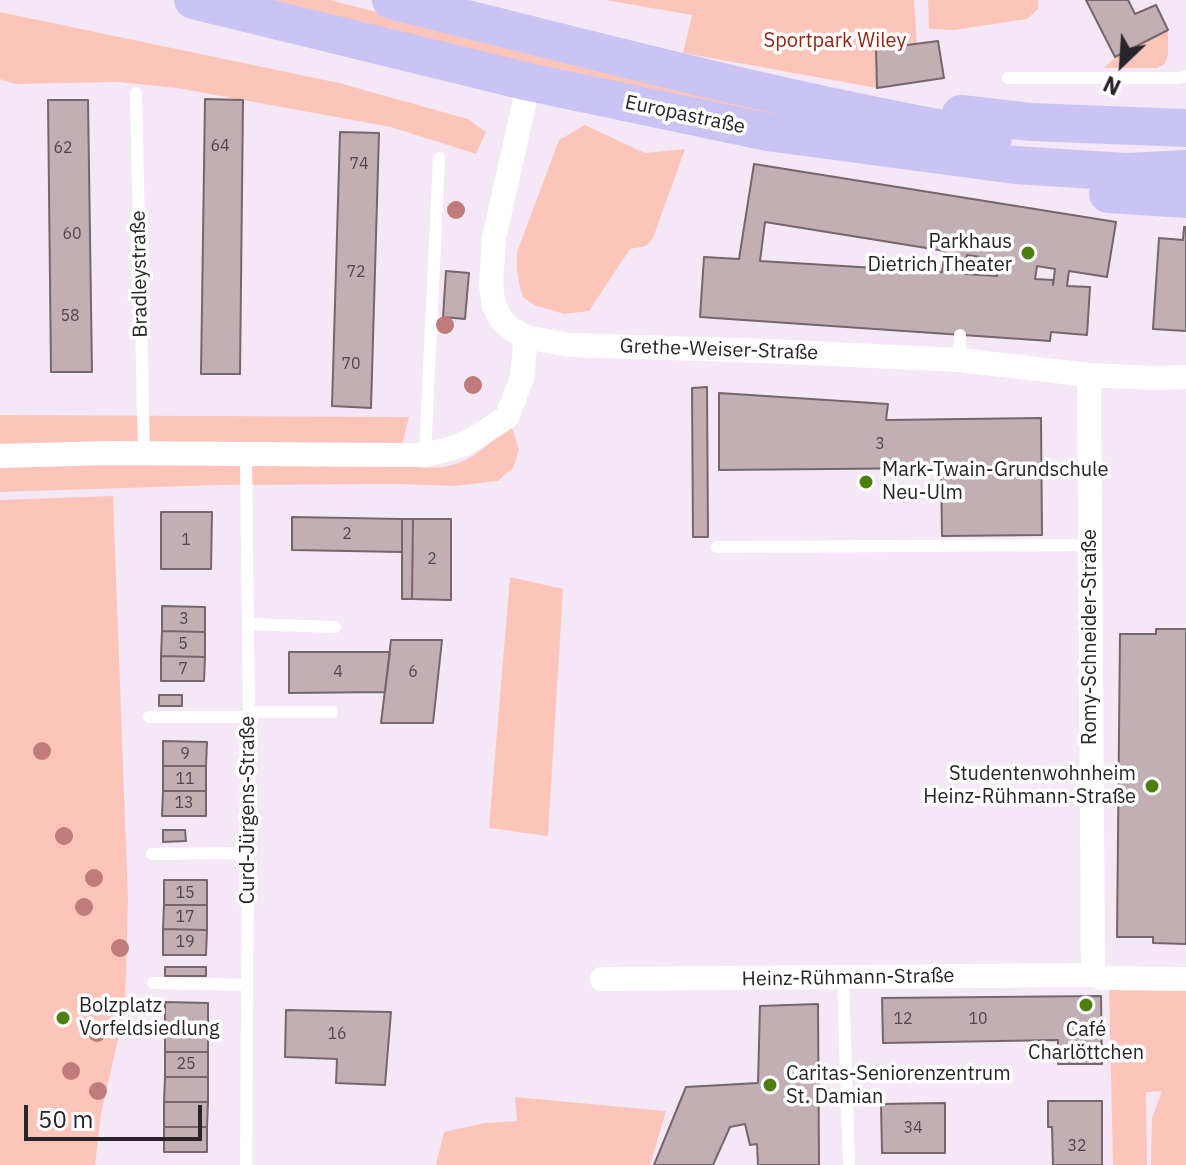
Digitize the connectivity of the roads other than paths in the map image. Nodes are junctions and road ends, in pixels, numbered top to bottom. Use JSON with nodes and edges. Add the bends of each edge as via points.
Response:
{"nodes":[{"id":1,"x":193,"y":0,"type":"edge"},
{"id":2,"x":391,"y":0,"type":"edge"},
{"id":3,"x":1186,"y":76,"type":"edge"},
{"id":4,"x":1008,"y":78,"type":"dead end"},
{"id":5,"x":529,"y":82,"type":"junction"},
{"id":6,"x":136,"y":93,"type":"dead end"},
{"id":7,"x":775,"y":94,"type":"junction"},
{"id":8,"x":1186,"y":128,"type":"edge"},
{"id":9,"x":767,"y":132,"type":"junction"},
{"id":10,"x":439,"y":158,"type":"dead end"},
{"id":11,"x":1186,"y":160,"type":"edge"},
{"id":12,"x":1186,"y":169,"type":"edge"},
{"id":13,"x":1186,"y":199,"type":"edge"},
{"id":14,"x":960,"y":335,"type":"dead end"},
{"id":15,"x":526,"y":337,"type":"junction"},
{"id":16,"x":959,"y":360,"type":"junction"},
{"id":17,"x":1089,"y":375,"type":"junction"},
{"id":18,"x":1186,"y":377,"type":"edge"},
{"id":19,"x":144,"y":454,"type":"junction"},
{"id":20,"x":246,"y":455,"type":"junction"},
{"id":21,"x":425,"y":455,"type":"junction"},
{"id":22,"x":0,"y":456,"type":"edge"},
{"id":23,"x":1090,"y":545,"type":"junction"},
{"id":24,"x":717,"y":547,"type":"dead end"},
{"id":25,"x":248,"y":624,"type":"junction"},
{"id":26,"x":335,"y":627,"type":"dead end"},
{"id":27,"x":332,"y":712,"type":"dead end"},
{"id":28,"x":249,"y":714,"type":"junction"},
{"id":29,"x":149,"y":717,"type":"dead end"},
{"id":30,"x":248,"y":853,"type":"junction"},
{"id":31,"x":152,"y":854,"type":"dead end"},
{"id":32,"x":843,"y":976,"type":"junction"},
{"id":33,"x":1105,"y":977,"type":"junction"},
{"id":34,"x":602,"y":979,"type":"dead end"},
{"id":35,"x":1186,"y":979,"type":"edge"},
{"id":36,"x":153,"y":983,"type":"dead end"},
{"id":37,"x":247,"y":985,"type":"junction"},
{"id":38,"x":246,"y":1165,"type":"edge"},
{"id":39,"x":849,"y":1165,"type":"edge"}],
"edges":[{"from":1,"to":5,"type":"main road","name":"Europastraße"},
{"from":2,"to":7,"type":"main road","name":"Europastraße"},
{"from":3,"to":4,"type":"lane"},
{"from":5,"to":9,"type":"main road","name":"Europastraße"},
{"from":5,"to":15,"type":"street","via":[[494,238],[491,286],[501,319]]},
{"from":6,"to":19,"type":"lane","name":"Bradleystraße"},
{"from":7,"to":8,"type":"main road","via":[[1031,122]]},
{"from":7,"to":11,"type":"main road","name":"Europastraße","via":[[1027,144]]},
{"from":9,"to":12,"type":"main road","name":"Europastraße","via":[[1015,165],[1126,172]]},
{"from":9,"to":13,"type":"main road","via":[[918,167],[1095,193]]},
{"from":10,"to":21,"type":"lane"},
{"from":14,"to":16,"type":"lane"},
{"from":15,"to":16,"type":"street","name":"Grethe-Weiser-Straße","via":[[569,345]]},
{"from":15,"to":21,"type":"street","via":[[522,378],[507,417],[462,445]]},
{"from":16,"to":17,"type":"street","name":"Grethe-Weiser-Straße"},
{"from":17,"to":18,"type":"street","name":"Grethe-Weiser-Straße"},
{"from":17,"to":23,"type":"street","name":"Romy-Schneider-Straße"},
{"from":19,"to":20,"type":"street"},
{"from":19,"to":22,"type":"street"},
{"from":20,"to":21,"type":"street"},
{"from":20,"to":25,"type":"lane","name":"Curd-Jürgens-Straße"},
{"from":23,"to":24,"type":"lane"},
{"from":23,"to":33,"type":"street","name":"Romy-Schneider-Straße","via":[[1092,951],[1093,967]]},
{"from":25,"to":26,"type":"lane"},
{"from":25,"to":28,"type":"lane","name":"Curd-Jürgens-Straße"},
{"from":27,"to":28,"type":"lane"},
{"from":28,"to":29,"type":"lane"},
{"from":28,"to":30,"type":"lane","name":"Curd-Jürgens-Straße"},
{"from":30,"to":31,"type":"lane"},
{"from":30,"to":37,"type":"lane","name":"Curd-Jürgens-Straße"},
{"from":32,"to":33,"type":"street","name":"Heinz-Rühmann-Straße"},
{"from":32,"to":34,"type":"street","name":"Heinz-Rühmann-Straße"},
{"from":32,"to":39,"type":"lane"},
{"from":33,"to":35,"type":"street","name":"Heinz-Rühmann-Straße"},
{"from":36,"to":37,"type":"lane"},
{"from":37,"to":38,"type":"lane","name":"Curd-Jürgens-Straße"}]}
